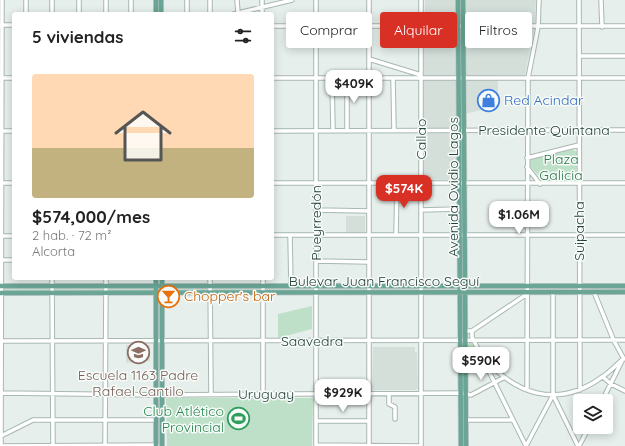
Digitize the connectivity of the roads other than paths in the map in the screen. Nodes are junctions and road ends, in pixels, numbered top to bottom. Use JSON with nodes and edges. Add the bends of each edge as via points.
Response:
{"nodes":[{"id":1,"x":2,"y":0,"type":"edge"},
{"id":2,"x":26,"y":0,"type":"edge"},
{"id":3,"x":52,"y":0,"type":"edge"},
{"id":4,"x":79,"y":0,"type":"edge"},
{"id":5,"x":106,"y":0,"type":"edge"},
{"id":6,"x":131,"y":0,"type":"edge"},
{"id":7,"x":156,"y":0,"type":"edge"},
{"id":8,"x":161,"y":0,"type":"edge"},
{"id":9,"x":186,"y":0,"type":"edge"},
{"id":10,"x":210,"y":0,"type":"edge"},
{"id":11,"x":237,"y":0,"type":"edge"},
{"id":12,"x":262,"y":0,"type":"edge"},
{"id":13,"x":292,"y":0,"type":"edge"},
{"id":14,"x":316,"y":0,"type":"edge"},
{"id":15,"x":369,"y":0,"type":"edge"},
{"id":16,"x":421,"y":0,"type":"edge"},
{"id":17,"x":458,"y":0,"type":"edge"},
{"id":18,"x":463,"y":0,"type":"edge"},
{"id":19,"x":538,"y":0,"type":"edge"},
{"id":20,"x":579,"y":0,"type":"edge"},
{"id":21,"x":601,"y":0,"type":"edge"},
{"id":22,"x":262,"y":7,"type":"junction"},
{"id":23,"x":26,"y":12,"type":"edge"},
{"id":24,"x":52,"y":12,"type":"edge"},
{"id":25,"x":79,"y":12,"type":"edge"},
{"id":26,"x":106,"y":12,"type":"edge"},
{"id":27,"x":131,"y":12,"type":"edge"},
{"id":28,"x":156,"y":12,"type":"edge"},
{"id":29,"x":161,"y":12,"type":"edge"},
{"id":30,"x":187,"y":12,"type":"edge"},
{"id":31,"x":210,"y":12,"type":"edge"},
{"id":32,"x":236,"y":12,"type":"edge"},
{"id":33,"x":240,"y":12,"type":"edge"},
{"id":34,"x":262,"y":12,"type":"edge"},
{"id":35,"x":316,"y":12,"type":"edge"},
{"id":36,"x":369,"y":12,"type":"edge"},
{"id":37,"x":421,"y":12,"type":"edge"},
{"id":38,"x":1,"y":26,"type":"edge"},
{"id":39,"x":12,"y":26,"type":"edge"},
{"id":40,"x":274,"y":26,"type":"edge"},
{"id":41,"x":286,"y":26,"type":"edge"},
{"id":42,"x":457,"y":26,"type":"edge"},
{"id":43,"x":461,"y":26,"type":"junction"},
{"id":44,"x":625,"y":26,"type":"edge"},
{"id":45,"x":538,"y":27,"type":"junction"},
{"id":46,"x":579,"y":27,"type":"junction"},
{"id":47,"x":602,"y":27,"type":"junction"},
{"id":48,"x":316,"y":48,"type":"edge"},
{"id":49,"x":369,"y":48,"type":"edge"},
{"id":50,"x":421,"y":48,"type":"edge"},
{"id":51,"x":579,"y":56,"type":"junction"},
{"id":52,"x":625,"y":56,"type":"edge"},
{"id":53,"x":369,"y":59,"type":"junction"},
{"id":54,"x":421,"y":76,"type":"junction"},
{"id":55,"x":1,"y":78,"type":"edge"},
{"id":56,"x":12,"y":78,"type":"edge"},
{"id":57,"x":274,"y":78,"type":"edge"},
{"id":58,"x":316,"y":78,"type":"junction"},
{"id":59,"x":332,"y":78,"type":"junction"},
{"id":60,"x":347,"y":78,"type":"junction"},
{"id":61,"x":369,"y":78,"type":"junction"},
{"id":62,"x":393,"y":78,"type":"junction"},
{"id":63,"x":461,"y":78,"type":"junction"},
{"id":64,"x":528,"y":78,"type":"junction"},
{"id":65,"x":579,"y":78,"type":"junction"},
{"id":66,"x":625,"y":78,"type":"edge"},
{"id":67,"x":347,"y":130,"type":"junction"},
{"id":68,"x":370,"y":130,"type":"junction"},
{"id":69,"x":394,"y":130,"type":"junction"},
{"id":70,"x":421,"y":130,"type":"junction"},
{"id":71,"x":462,"y":130,"type":"junction"},
{"id":72,"x":579,"y":130,"type":"junction"},
{"id":73,"x":625,"y":130,"type":"edge"},
{"id":74,"x":1,"y":131,"type":"edge"},
{"id":75,"x":12,"y":131,"type":"edge"},
{"id":76,"x":274,"y":131,"type":"edge"},
{"id":77,"x":316,"y":131,"type":"junction"},
{"id":78,"x":332,"y":131,"type":"junction"},
{"id":79,"x":527,"y":131,"type":"junction"},
{"id":80,"x":579,"y":145,"type":"junction"},
{"id":81,"x":527,"y":158,"type":"junction"},
{"id":82,"x":526,"y":167,"type":"junction"},
{"id":83,"x":1,"y":183,"type":"edge"},
{"id":84,"x":12,"y":183,"type":"edge"},
{"id":85,"x":274,"y":183,"type":"edge"},
{"id":86,"x":316,"y":183,"type":"junction"},
{"id":87,"x":370,"y":183,"type":"junction"},
{"id":88,"x":397,"y":183,"type":"junction"},
{"id":89,"x":625,"y":183,"type":"edge"},
{"id":90,"x":420,"y":184,"type":"junction"},
{"id":91,"x":462,"y":184,"type":"junction"},
{"id":92,"x":527,"y":184,"type":"junction"},
{"id":93,"x":540,"y":184,"type":"junction"},
{"id":94,"x":579,"y":184,"type":"junction"},
{"id":95,"x":460,"y":209,"type":"junction"},
{"id":96,"x":316,"y":210,"type":"junction"},
{"id":97,"x":420,"y":210,"type":"junction"},
{"id":98,"x":369,"y":211,"type":"junction"},
{"id":99,"x":274,"y":235,"type":"edge"},
{"id":100,"x":290,"y":235,"type":"junction"},
{"id":101,"x":316,"y":235,"type":"junction"},
{"id":102,"x":369,"y":235,"type":"junction"},
{"id":103,"x":396,"y":235,"type":"junction"},
{"id":104,"x":421,"y":235,"type":"junction"},
{"id":105,"x":462,"y":235,"type":"junction"},
{"id":106,"x":527,"y":235,"type":"junction"},
{"id":107,"x":579,"y":235,"type":"junction"},
{"id":108,"x":625,"y":235,"type":"edge"},
{"id":109,"x":1,"y":236,"type":"edge"},
{"id":110,"x":12,"y":236,"type":"edge"},
{"id":111,"x":1,"y":260,"type":"edge"},
{"id":112,"x":12,"y":260,"type":"edge"},
{"id":113,"x":316,"y":261,"type":"junction"},
{"id":114,"x":369,"y":262,"type":"junction"},
{"id":115,"x":52,"y":280,"type":"edge"},
{"id":116,"x":106,"y":280,"type":"edge"},
{"id":117,"x":156,"y":280,"type":"edge"},
{"id":118,"x":162,"y":280,"type":"edge"},
{"id":119,"x":210,"y":280,"type":"edge"},
{"id":120,"x":263,"y":280,"type":"edge"},
{"id":121,"x":1,"y":286,"type":"edge"},
{"id":122,"x":52,"y":286,"type":"junction"},
{"id":123,"x":106,"y":286,"type":"junction"},
{"id":124,"x":156,"y":286,"type":"junction"},
{"id":125,"x":162,"y":286,"type":"junction"},
{"id":126,"x":210,"y":286,"type":"junction"},
{"id":127,"x":263,"y":286,"type":"junction"},
{"id":128,"x":291,"y":286,"type":"junction"},
{"id":129,"x":316,"y":286,"type":"junction"},
{"id":130,"x":369,"y":286,"type":"junction"},
{"id":131,"x":421,"y":286,"type":"junction"},
{"id":132,"x":463,"y":286,"type":"junction"},
{"id":133,"x":527,"y":286,"type":"junction"},
{"id":134,"x":579,"y":286,"type":"junction"},
{"id":135,"x":625,"y":286,"type":"edge"},
{"id":136,"x":156,"y":292,"type":"junction"},
{"id":137,"x":162,"y":292,"type":"junction"},
{"id":138,"x":210,"y":292,"type":"junction"},
{"id":139,"x":263,"y":292,"type":"junction"},
{"id":140,"x":316,"y":292,"type":"junction"},
{"id":141,"x":369,"y":292,"type":"junction"},
{"id":142,"x":421,"y":292,"type":"junction"},
{"id":143,"x":463,"y":292,"type":"junction"},
{"id":144,"x":553,"y":292,"type":"junction"},
{"id":145,"x":579,"y":292,"type":"junction"},
{"id":146,"x":594,"y":292,"type":"junction"},
{"id":147,"x":625,"y":292,"type":"edge"},
{"id":148,"x":1,"y":293,"type":"edge"},
{"id":149,"x":52,"y":293,"type":"junction"},
{"id":150,"x":106,"y":293,"type":"junction"},
{"id":151,"x":527,"y":293,"type":"junction"},
{"id":152,"x":1,"y":317,"type":"edge"},
{"id":153,"x":465,"y":331,"type":"junction"},
{"id":154,"x":472,"y":331,"type":"junction"},
{"id":155,"x":614,"y":340,"type":"junction"},
{"id":156,"x":625,"y":340,"type":"edge"},
{"id":157,"x":1,"y":341,"type":"edge"},
{"id":158,"x":52,"y":341,"type":"junction"},
{"id":159,"x":105,"y":341,"type":"junction"},
{"id":160,"x":156,"y":341,"type":"junction"},
{"id":161,"x":162,"y":341,"type":"junction"},
{"id":162,"x":210,"y":341,"type":"junction"},
{"id":163,"x":263,"y":341,"type":"junction"},
{"id":164,"x":316,"y":341,"type":"junction"},
{"id":165,"x":369,"y":341,"type":"junction"},
{"id":166,"x":421,"y":341,"type":"junction"},
{"id":167,"x":463,"y":341,"type":"junction"},
{"id":168,"x":474,"y":341,"type":"junction"},
{"id":169,"x":528,"y":341,"type":"junction"},
{"id":170,"x":552,"y":341,"type":"junction"},
{"id":171,"x":580,"y":341,"type":"junction"},
{"id":172,"x":481,"y":354,"type":"junction"},
{"id":173,"x":624,"y":359,"type":"edge"},
{"id":174,"x":603,"y":377,"type":"junction"},
{"id":175,"x":503,"y":378,"type":"junction"},
{"id":176,"x":494,"y":383,"type":"junction"},
{"id":177,"x":611,"y":384,"type":"junction"},
{"id":178,"x":527,"y":390,"type":"junction"},
{"id":179,"x":580,"y":390,"type":"junction"},
{"id":180,"x":625,"y":391,"type":"edge"},
{"id":181,"x":1,"y":393,"type":"edge"},
{"id":182,"x":53,"y":394,"type":"junction"},
{"id":183,"x":105,"y":394,"type":"junction"},
{"id":184,"x":211,"y":394,"type":"junction"},
{"id":185,"x":263,"y":394,"type":"junction"},
{"id":186,"x":316,"y":394,"type":"junction"},
{"id":187,"x":369,"y":394,"type":"junction"},
{"id":188,"x":389,"y":394,"type":"junction"},
{"id":189,"x":421,"y":394,"type":"junction"},
{"id":190,"x":463,"y":394,"type":"junction"},
{"id":191,"x":606,"y":394,"type":"edge"},
{"id":192,"x":155,"y":395,"type":"junction"},
{"id":193,"x":162,"y":395,"type":"junction"},
{"id":194,"x":553,"y":395,"type":"junction"},
{"id":195,"x":1,"y":419,"type":"edge"},
{"id":196,"x":395,"y":419,"type":"dead end"},
{"id":197,"x":53,"y":420,"type":"junction"},
{"id":198,"x":105,"y":420,"type":"junction"},
{"id":199,"x":156,"y":420,"type":"junction"},
{"id":200,"x":466,"y":420,"type":"junction"},
{"id":201,"x":513,"y":420,"type":"junction"},
{"id":202,"x":316,"y":421,"type":"junction"},
{"id":203,"x":369,"y":421,"type":"junction"},
{"id":204,"x":585,"y":434,"type":"edge"},
{"id":205,"x":1,"y":436,"type":"junction"},
{"id":206,"x":1,"y":446,"type":"edge"},
{"id":207,"x":53,"y":446,"type":"edge"},
{"id":208,"x":105,"y":446,"type":"edge"},
{"id":209,"x":156,"y":446,"type":"edge"},
{"id":210,"x":162,"y":446,"type":"edge"},
{"id":211,"x":316,"y":446,"type":"edge"},
{"id":212,"x":369,"y":446,"type":"edge"},
{"id":213,"x":420,"y":446,"type":"edge"},
{"id":214,"x":461,"y":446,"type":"edge"},
{"id":215,"x":466,"y":446,"type":"edge"},
{"id":216,"x":526,"y":446,"type":"edge"},
{"id":217,"x":579,"y":446,"type":"edge"}],
"edges":[{"from":1,"to":38,"type":"street"},
{"from":2,"to":23,"type":"street"},
{"from":3,"to":24,"type":"street"},
{"from":4,"to":25,"type":"street"},
{"from":5,"to":26,"type":"street"},
{"from":6,"to":27,"type":"street"},
{"from":7,"to":28,"type":"main road"},
{"from":8,"to":29,"type":"main road"},
{"from":9,"to":30,"type":"street"},
{"from":10,"to":31,"type":"street"},
{"from":11,"to":32,"type":"street"},
{"from":12,"to":22,"type":"street"},
{"from":13,"to":22,"type":"street"},
{"from":14,"to":35,"type":"street","name":"Pueyrredón"},
{"from":15,"to":36,"type":"street"},
{"from":16,"to":37,"type":"street","name":"Callao"},
{"from":17,"to":43,"type":"main road","name":"Avenida Ovidio Lagos"},
{"from":18,"to":43,"type":"main road","name":"Avenida Ovidio Lagos"},
{"from":19,"to":45,"type":"street"},
{"from":20,"to":46,"type":"street","name":"Suipacha"},
{"from":21,"to":47,"type":"street"},
{"from":22,"to":33,"type":"street"},
{"from":22,"to":34,"type":"street"},
{"from":38,"to":39,"type":"street"},
{"from":38,"to":55,"type":"street"},
{"from":40,"to":41,"type":"street"},
{"from":42,"to":43,"type":"street"},
{"from":43,"to":45,"type":"street"},
{"from":43,"to":63,"type":"main road","name":"Avenida Ovidio Lagos"},
{"from":44,"to":47,"type":"street"},
{"from":45,"to":46,"type":"street"},
{"from":45,"to":64,"type":"street"},
{"from":46,"to":47,"type":"street"},
{"from":46,"to":51,"type":"street","name":"Suipacha"},
{"from":48,"to":58,"type":"street","name":"Pueyrredón"},
{"from":49,"to":53,"type":"street"},
{"from":50,"to":54,"type":"street","name":"Callao"},
{"from":51,"to":52,"type":"street"},
{"from":51,"to":65,"type":"street","name":"Suipacha"},
{"from":53,"to":54,"type":"street"},
{"from":53,"to":61,"type":"street"},
{"from":54,"to":62,"type":"street"},
{"from":54,"to":63,"type":"street"},
{"from":54,"to":70,"type":"street","name":"Callao"},
{"from":55,"to":56,"type":"street"},
{"from":55,"to":74,"type":"street"},
{"from":57,"to":58,"type":"street"},
{"from":58,"to":59,"type":"street"},
{"from":58,"to":77,"type":"street","name":"Pueyrredón"},
{"from":59,"to":60,"type":"street"},
{"from":59,"to":78,"type":"street"},
{"from":60,"to":61,"type":"street"},
{"from":60,"to":67,"type":"street"},
{"from":61,"to":62,"type":"street"},
{"from":61,"to":68,"type":"street"},
{"from":62,"to":69,"type":"street"},
{"from":63,"to":64,"type":"street"},
{"from":63,"to":71,"type":"main road","name":"Avenida Ovidio Lagos"},
{"from":64,"to":65,"type":"street"},
{"from":64,"to":79,"type":"street"},
{"from":65,"to":66,"type":"street"},
{"from":65,"to":72,"type":"street","name":"Suipacha"},
{"from":67,"to":68,"type":"street","name":"Presidente Quintana"},
{"from":67,"to":78,"type":"street","name":"Presidente Quintana"},
{"from":68,"to":69,"type":"street","name":"Presidente Quintana"},
{"from":68,"to":87,"type":"street"},
{"from":69,"to":70,"type":"street","name":"Presidente Quintana"},
{"from":70,"to":71,"type":"street","name":"Presidente Quintana"},
{"from":70,"to":90,"type":"street","name":"Callao"},
{"from":71,"to":79,"type":"street","name":"Presidente Quintana"},
{"from":71,"to":91,"type":"main road","name":"Avenida Ovidio Lagos"},
{"from":72,"to":73,"type":"street","name":"Presidente Quintana"},
{"from":72,"to":79,"type":"street","name":"Presidente Quintana"},
{"from":72,"to":80,"type":"street","name":"Suipacha"},
{"from":74,"to":75,"type":"street"},
{"from":74,"to":83,"type":"street"},
{"from":76,"to":77,"type":"street","name":"Presidente Quintana"},
{"from":77,"to":78,"type":"street","name":"Presidente Quintana"},
{"from":77,"to":86,"type":"street","name":"Pueyrredón"},
{"from":79,"to":81,"type":"street"},
{"from":80,"to":81,"type":"street"},
{"from":80,"to":94,"type":"street","name":"Suipacha"},
{"from":81,"to":82,"type":"street"},
{"from":82,"to":92,"type":"street"},
{"from":82,"to":93,"type":"street"},
{"from":83,"to":84,"type":"street"},
{"from":83,"to":109,"type":"street"},
{"from":85,"to":86,"type":"street"},
{"from":86,"to":87,"type":"street"},
{"from":86,"to":96,"type":"street","name":"Pueyrredón"},
{"from":87,"to":88,"type":"street"},
{"from":87,"to":98,"type":"street"},
{"from":88,"to":90,"type":"street"},
{"from":88,"to":103,"type":"street"},
{"from":89,"to":94,"type":"street"},
{"from":90,"to":91,"type":"street"},
{"from":90,"to":97,"type":"street","name":"Callao"},
{"from":91,"to":92,"type":"street"},
{"from":91,"to":95,"type":"main road","name":"Avenida Ovidio Lagos"},
{"from":91,"to":105,"type":"main road","name":"Avenida Ovidio Lagos"},
{"from":92,"to":93,"type":"street"},
{"from":92,"to":106,"type":"street"},
{"from":93,"to":94,"type":"street"},
{"from":94,"to":107,"type":"street","name":"Suipacha"},
{"from":95,"to":97,"type":"street"},
{"from":95,"to":105,"type":"main road","name":"Avenida Ovidio Lagos"},
{"from":96,"to":98,"type":"street"},
{"from":96,"to":101,"type":"street","name":"Pueyrredón"},
{"from":97,"to":104,"type":"street","name":"Callao"},
{"from":98,"to":102,"type":"street"},
{"from":99,"to":100,"type":"street"},
{"from":100,"to":101,"type":"street"},
{"from":100,"to":128,"type":"street"},
{"from":101,"to":102,"type":"street"},
{"from":101,"to":113,"type":"street","name":"Pueyrredón"},
{"from":102,"to":103,"type":"street"},
{"from":102,"to":114,"type":"street"},
{"from":103,"to":104,"type":"street"},
{"from":104,"to":105,"type":"street"},
{"from":104,"to":131,"type":"street","name":"Callao"},
{"from":105,"to":106,"type":"street"},
{"from":105,"to":132,"type":"main road","name":"Avenida Ovidio Lagos"},
{"from":106,"to":107,"type":"street"},
{"from":106,"to":133,"type":"street"},
{"from":107,"to":108,"type":"street"},
{"from":107,"to":134,"type":"street","name":"Suipacha"},
{"from":109,"to":110,"type":"street"},
{"from":109,"to":111,"type":"street"},
{"from":111,"to":112,"type":"street"},
{"from":111,"to":121,"type":"street"},
{"from":113,"to":114,"type":"street"},
{"from":113,"to":129,"type":"street","name":"Pueyrredón"},
{"from":114,"to":130,"type":"street"},
{"from":115,"to":122,"type":"street"},
{"from":116,"to":123,"type":"street"},
{"from":117,"to":124,"type":"main road"},
{"from":118,"to":125,"type":"main road"},
{"from":119,"to":126,"type":"street"},
{"from":120,"to":127,"type":"street"},
{"from":121,"to":122,"type":"main road","name":"Bulevar Juan Francisco Seguí"},
{"from":121,"to":148,"type":"street"},
{"from":122,"to":123,"type":"main road","name":"Bulevar Juan Francisco Seguí"},
{"from":122,"to":149,"type":"street"},
{"from":123,"to":124,"type":"main road","name":"Bulevar Juan Francisco Seguí"},
{"from":123,"to":150,"type":"street"},
{"from":124,"to":125,"type":"main road","name":"Bulevar Juan Francisco Seguí"},
{"from":124,"to":136,"type":"main road"},
{"from":125,"to":126,"type":"main road","name":"Bulevar Juan Francisco Seguí"},
{"from":125,"to":137,"type":"main road"},
{"from":126,"to":127,"type":"main road","name":"Bulevar Juan Francisco Seguí"},
{"from":126,"to":138,"type":"street"},
{"from":127,"to":128,"type":"main road","name":"Bulevar Juan Francisco Seguí"},
{"from":127,"to":139,"type":"street"},
{"from":128,"to":129,"type":"main road","name":"Bulevar Juan Francisco Seguí"},
{"from":129,"to":130,"type":"main road","name":"Bulevar Juan Francisco Seguí"},
{"from":129,"to":140,"type":"street","name":"Pueyrredón"},
{"from":130,"to":131,"type":"main road","name":"Bulevar Juan Francisco Seguí"},
{"from":130,"to":141,"type":"street"},
{"from":131,"to":132,"type":"main road","name":"Bulevar Juan Francisco Seguí"},
{"from":131,"to":142,"type":"street","name":"Callao"},
{"from":132,"to":133,"type":"main road","name":"Bulevar Juan Francisco Seguí"},
{"from":132,"to":143,"type":"main road","name":"Avenida Ovidio Lagos"},
{"from":133,"to":134,"type":"main road","name":"Bulevar Juan Francisco Seguí"},
{"from":133,"to":151,"type":"street"},
{"from":134,"to":135,"type":"main road","name":"Bulevar Juan Francisco Seguí"},
{"from":134,"to":145,"type":"street","name":"Suipacha"},
{"from":136,"to":137,"type":"main road","name":"Bulevar Juan Francisco Seguí"},
{"from":136,"to":150,"type":"main road","name":"Bulevar Juan Francisco Seguí"},
{"from":136,"to":160,"type":"main road"},
{"from":137,"to":138,"type":"main road","name":"Bulevar Juan Francisco Seguí"},
{"from":137,"to":161,"type":"main road"},
{"from":138,"to":139,"type":"main road","name":"Bulevar Juan Francisco Seguí"},
{"from":138,"to":162,"type":"street"},
{"from":139,"to":140,"type":"main road","name":"Bulevar Juan Francisco Seguí"},
{"from":139,"to":163,"type":"street"},
{"from":140,"to":141,"type":"main road","name":"Bulevar Juan Francisco Seguí"},
{"from":140,"to":164,"type":"street","name":"Pueyrredón"},
{"from":141,"to":142,"type":"main road","name":"Bulevar Juan Francisco Seguí"},
{"from":141,"to":165,"type":"street"},
{"from":142,"to":143,"type":"main road","name":"Bulevar Juan Francisco Seguí"},
{"from":142,"to":166,"type":"street","name":"Callao"},
{"from":143,"to":151,"type":"main road","name":"Bulevar Juan Francisco Seguí"},
{"from":143,"to":153,"type":"main road","name":"Avenida Ovidio Lagos"},
{"from":143,"to":167,"type":"main road","name":"Avenida Ovidio Lagos"},
{"from":144,"to":145,"type":"main road","name":"Bulevar Juan Francisco Seguí"},
{"from":144,"to":151,"type":"main road","name":"Bulevar Juan Francisco Seguí"},
{"from":144,"to":170,"type":"street"},
{"from":145,"to":146,"type":"main road","name":"Bulevar Juan Francisco Seguí"},
{"from":145,"to":171,"type":"street","name":"Suipacha"},
{"from":146,"to":147,"type":"main road","name":"Bulevar Juan Francisco Seguí"},
{"from":146,"to":155,"type":"street"},
{"from":148,"to":149,"type":"main road","name":"Bulevar Juan Francisco Seguí"},
{"from":148,"to":152,"type":"street"},
{"from":149,"to":150,"type":"main road","name":"Bulevar Juan Francisco Seguí"},
{"from":149,"to":158,"type":"street"},
{"from":150,"to":159,"type":"street"},
{"from":151,"to":154,"type":"street"},
{"from":151,"to":169,"type":"street"},
{"from":152,"to":157,"type":"street"},
{"from":153,"to":154,"type":"street"},
{"from":153,"to":167,"type":"main road","name":"Avenida Ovidio Lagos"},
{"from":154,"to":168,"type":"street"},
{"from":155,"to":156,"type":"street","name":"Saavedra"},
{"from":155,"to":171,"type":"street","name":"Saavedra"},
{"from":155,"to":173,"type":"street"},
{"from":157,"to":158,"type":"street","name":"Saavedra"},
{"from":157,"to":181,"type":"street"},
{"from":158,"to":159,"type":"street","name":"Saavedra"},
{"from":158,"to":182,"type":"street"},
{"from":159,"to":160,"type":"street","name":"Saavedra"},
{"from":159,"to":183,"type":"street"},
{"from":160,"to":161,"type":"street","name":"Saavedra"},
{"from":160,"to":192,"type":"main road"},
{"from":161,"to":162,"type":"street","name":"Saavedra"},
{"from":161,"to":193,"type":"main road"},
{"from":162,"to":163,"type":"street","name":"Saavedra"},
{"from":162,"to":184,"type":"street"},
{"from":163,"to":164,"type":"street","name":"Saavedra"},
{"from":163,"to":185,"type":"street"},
{"from":164,"to":165,"type":"street","name":"Saavedra"},
{"from":164,"to":186,"type":"street","name":"Pueyrredón"},
{"from":165,"to":166,"type":"street","name":"Saavedra"},
{"from":165,"to":187,"type":"street"},
{"from":166,"to":167,"type":"street","name":"Saavedra"},
{"from":166,"to":189,"type":"street","name":"Callao"},
{"from":167,"to":168,"type":"street","name":"Saavedra"},
{"from":167,"to":190,"type":"main road","name":"Avenida Ovidio Lagos"},
{"from":168,"to":169,"type":"street","name":"Saavedra"},
{"from":168,"to":172,"type":"street"},
{"from":169,"to":170,"type":"street","name":"Saavedra"},
{"from":169,"to":178,"type":"street"},
{"from":170,"to":171,"type":"street","name":"Saavedra"},
{"from":170,"to":194,"type":"street"},
{"from":171,"to":179,"type":"street","name":"Suipacha"},
{"from":172,"to":175,"type":"street"},
{"from":172,"to":176,"type":"street"},
{"from":173,"to":174,"type":"street"},
{"from":173,"to":177,"type":"street"},
{"from":174,"to":177,"type":"street"},
{"from":174,"to":179,"type":"street"},
{"from":175,"to":176,"type":"street","name":"Uruguay"},
{"from":175,"to":178,"type":"street"},
{"from":176,"to":190,"type":"street","name":"Uruguay","via":[[471,395]]},
{"from":176,"to":201,"type":"street"},
{"from":177,"to":180,"type":"street"},
{"from":177,"to":191,"type":"street"},
{"from":178,"to":194,"type":"street"},
{"from":179,"to":194,"type":"street"},
{"from":181,"to":182,"type":"street","name":"Uruguay"},
{"from":181,"to":195,"type":"street"},
{"from":182,"to":183,"type":"street","name":"Uruguay"},
{"from":182,"to":197,"type":"street"},
{"from":183,"to":192,"type":"street","name":"Uruguay"},
{"from":183,"to":198,"type":"street"},
{"from":184,"to":185,"type":"street","name":"Uruguay"},
{"from":184,"to":193,"type":"street","name":"Uruguay"},
{"from":185,"to":186,"type":"street","name":"Uruguay"},
{"from":186,"to":187,"type":"street","name":"Uruguay"},
{"from":186,"to":202,"type":"street","name":"Pueyrredón"},
{"from":187,"to":188,"type":"street","name":"Uruguay"},
{"from":187,"to":203,"type":"street"},
{"from":188,"to":189,"type":"street","name":"Uruguay"},
{"from":188,"to":196,"type":"street","via":[[389,404],[395,408]]},
{"from":189,"to":190,"type":"street","name":"Uruguay"},
{"from":189,"to":213,"type":"street","name":"Callao"},
{"from":190,"to":200,"type":"main road","name":"Avenida Ovidio Lagos"},
{"from":190,"to":214,"type":"main road","name":"Avenida Ovidio Lagos"},
{"from":192,"to":193,"type":"street","name":"Uruguay"},
{"from":192,"to":199,"type":"main road"},
{"from":193,"to":210,"type":"main road"},
{"from":194,"to":216,"type":"street"},
{"from":194,"to":217,"type":"street"},
{"from":195,"to":205,"type":"street"},
{"from":197,"to":198,"type":"street"},
{"from":197,"to":205,"type":"street","via":[[33,420]]},
{"from":197,"to":207,"type":"street"},
{"from":198,"to":199,"type":"street"},
{"from":198,"to":208,"type":"street"},
{"from":199,"to":209,"type":"main road"},
{"from":200,"to":201,"type":"street"},
{"from":200,"to":215,"type":"main road","name":"Avenida Ovidio Lagos"},
{"from":201,"to":216,"type":"street"},
{"from":202,"to":203,"type":"street"},
{"from":202,"to":211,"type":"street","name":"Pueyrredón"},
{"from":203,"to":212,"type":"street"},
{"from":204,"to":217,"type":"street"},
{"from":205,"to":206,"type":"street"},
{"from":206,"to":207,"type":"street"},
{"from":207,"to":208,"type":"street"},
{"from":208,"to":209,"type":"street"},
{"from":209,"to":210,"type":"street"},
{"from":211,"to":212,"type":"street"},
{"from":212,"to":213,"type":"street"}]}
